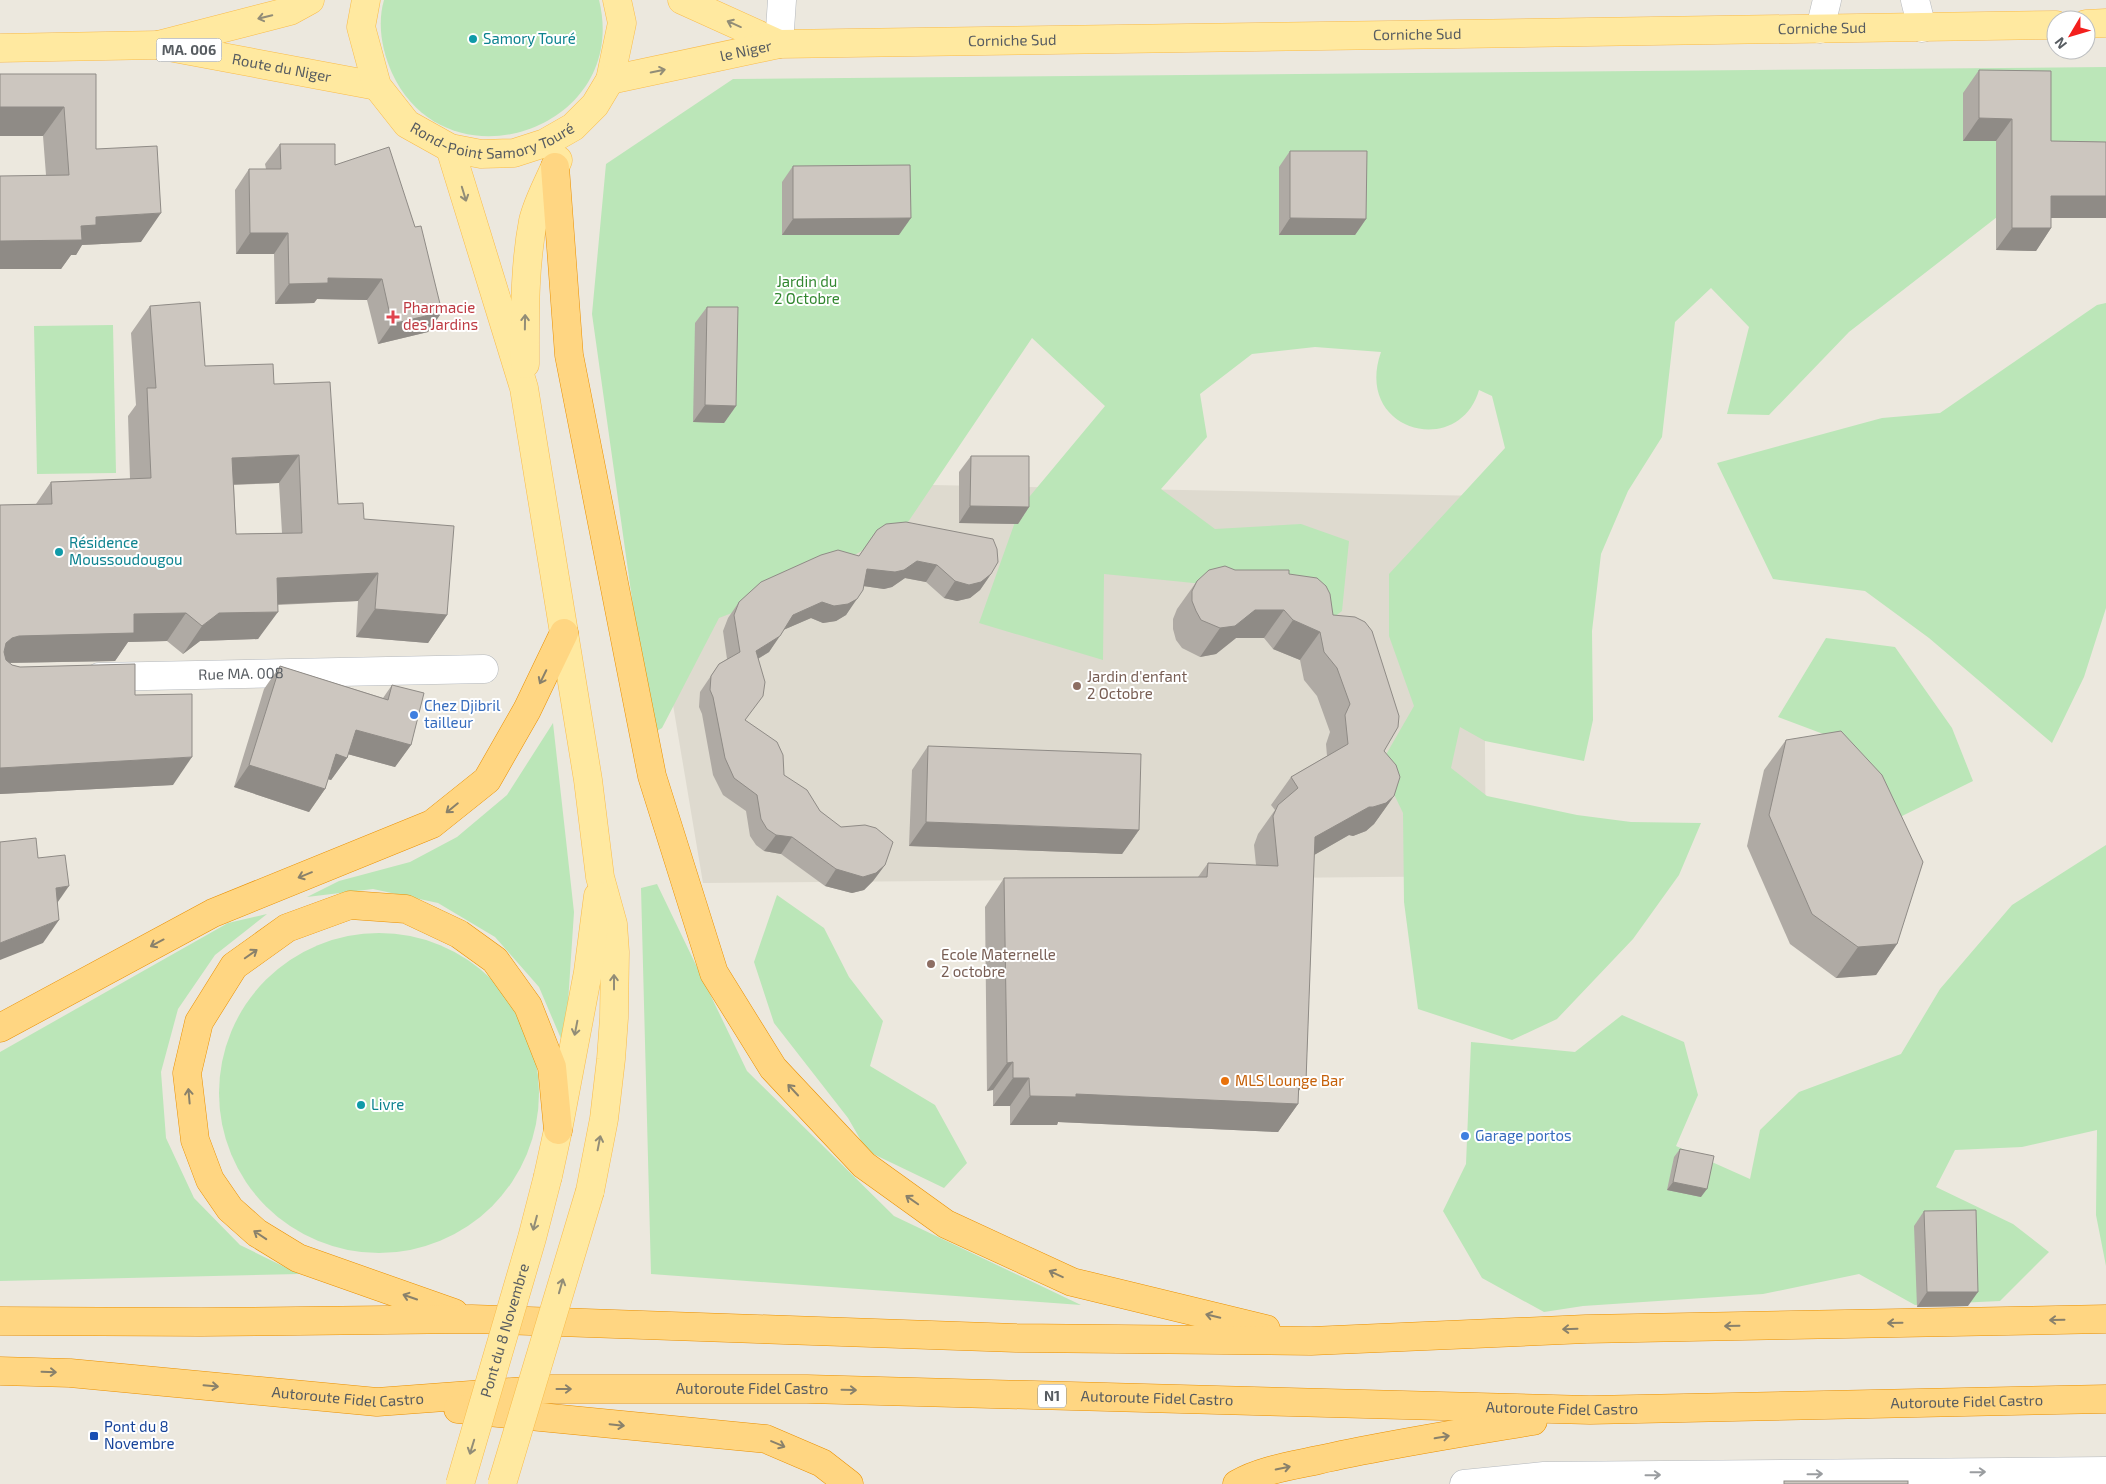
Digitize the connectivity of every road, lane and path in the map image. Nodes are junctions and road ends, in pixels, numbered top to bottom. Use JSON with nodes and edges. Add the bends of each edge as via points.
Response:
{"nodes":[{"id":1,"x":310,"y":0,"type":"edge"},
{"id":2,"x":366,"y":0,"type":"edge"},
{"id":3,"x":617,"y":0,"type":"edge"},
{"id":4,"x":682,"y":0,"type":"edge"},
{"id":5,"x":782,"y":0,"type":"edge"},
{"id":6,"x":1827,"y":0,"type":"edge"},
{"id":7,"x":1915,"y":0,"type":"edge"},
{"id":8,"x":2046,"y":24,"type":"edge"},
{"id":9,"x":1922,"y":28,"type":"junction"},
{"id":10,"x":1820,"y":29,"type":"junction"},
{"id":11,"x":778,"y":44,"type":"junction"},
{"id":12,"x":158,"y":45,"type":"junction"},
{"id":13,"x":0,"y":48,"type":"edge"},
{"id":14,"x":610,"y":80,"type":"junction"},
{"id":15,"x":377,"y":86,"type":"junction"},
{"id":16,"x":573,"y":127,"type":"junction"},
{"id":17,"x":450,"y":148,"type":"junction"},
{"id":18,"x":555,"y":167,"type":"junction"},
{"id":19,"x":524,"y":388,"type":"junction"},
{"id":20,"x":564,"y":633,"type":"junction"},
{"id":21,"x":484,"y":669,"type":"dead end"},
{"id":22,"x":79,"y":677,"type":"edge"},
{"id":23,"x":600,"y":877,"type":"junction"},
{"id":24,"x":0,"y":1028,"type":"edge"},
{"id":25,"x":558,"y":1130,"type":"junction"},
{"id":26,"x":472,"y":1319,"type":"junction"},
{"id":27,"x":2106,"y":1319,"type":"edge"},
{"id":28,"x":0,"y":1322,"type":"edge"},
{"id":29,"x":1311,"y":1341,"type":"junction"},
{"id":30,"x":0,"y":1371,"type":"edge"},
{"id":31,"x":2106,"y":1399,"type":"edge"},
{"id":32,"x":377,"y":1402,"type":"junction"},
{"id":33,"x":1590,"y":1410,"type":"junction"},
{"id":34,"x":2106,"y":1471,"type":"edge"},
{"id":35,"x":460,"y":1484,"type":"edge"},
{"id":36,"x":502,"y":1484,"type":"edge"},
{"id":37,"x":849,"y":1484,"type":"edge"},
{"id":38,"x":1237,"y":1484,"type":"edge"},
{"id":39,"x":1464,"y":1484,"type":"edge"}],
"edges":[{"from":1,"to":12,"type":"main road","name":"Route du Niger","number":"MA. 006","one_way":true,"via":[[290,11]]},
{"from":2,"to":15,"type":"main road","name":"Rond-Point Samory Touré","via":[[361,27]]},
{"from":3,"to":14,"type":"main road","name":"Rond-Point Samory Touré","via":[[622,23]]},
{"from":11,"to":4,"type":"main road","name":"le Niger","one_way":true},
{"from":5,"to":11,"type":"street"},
{"from":6,"to":10,"type":"street"},
{"from":7,"to":9,"type":"street"},
{"from":8,"to":9,"type":"main road","name":"Corniche Sud"},
{"from":9,"to":10,"type":"main road","name":"Corniche Sud"},
{"from":10,"to":11,"type":"main road","name":"Corniche Sud"},
{"from":14,"to":11,"type":"main road","name":"le Niger","one_way":true},
{"from":12,"to":13,"type":"main road","name":"Route du Niger","number":"MA. 006"},
{"from":12,"to":15,"type":"main road","name":"Route du Niger","number":"MA. 006"},
{"from":14,"to":16,"type":"main road","name":"Rond-Point Samory Touré","via":[[594,106]]},
{"from":15,"to":17,"type":"main road","name":"Rond-Point Samory Touré","via":[[407,124]]},
{"from":16,"to":17,"type":"main road","name":"Rond-Point Samory Touré","via":[[545,143],[514,153],[481,154]]},
{"from":16,"to":18,"type":"main road"},
{"from":17,"to":19,"type":"main road","one_way":true},
{"from":19,"to":18,"type":"main road","one_way":true,"via":[[526,271],[534,220]]},
{"from":29,"to":18,"type":"highway","one_way":true,"via":[[1072,1282],[946,1224],[864,1165],[772,1068],[714,973],[652,776],[569,356]]},
{"from":19,"to":20,"type":"main road"},
{"from":20,"to":23,"type":"main road"},
{"from":20,"to":24,"type":"highway","one_way":true,"via":[[527,710],[487,780],[432,824],[213,913]]},
{"from":21,"to":22,"type":"street","name":"Rue MA. 008"},
{"from":23,"to":25,"type":"main road","name":"Pont du 8 Novembre","one_way":true,"via":[[588,972]]},
{"from":36,"to":23,"type":"main road","one_way":true,"bridge":true,"via":[[590,1191],[604,1119],[614,1018],[615,952],[613,924]]},
{"from":26,"to":25,"type":"highway","one_way":true,"via":[[298,1258],[257,1233],[230,1209],[210,1180],[195,1140],[187,1073],[199,1022],[234,966],[287,928],[350,905],[406,909],[459,934],[495,960],[528,1006],[552,1067]]},
{"from":25,"to":35,"type":"main road","name":"Pont du 8 Novembre","one_way":true,"bridge":true,"via":[[532,1238]]},
{"from":26,"to":28,"type":"highway"},
{"from":26,"to":29,"type":"highway","via":[[1016,1338]]},
{"from":27,"to":29,"type":"highway","one_way":true,"via":[[1586,1329]]},
{"from":30,"to":32,"type":"highway","name":"Autoroute Fidel Castro","number":"N1","one_way":true,"via":[[70,1373]]},
{"from":31,"to":33,"type":"highway","name":"Autoroute Fidel Castro","number":"N1"},
{"from":32,"to":33,"type":"highway","name":"Autoroute Fidel Castro","number":"N1","one_way":true,"via":[[552,1389],[807,1389]]},
{"from":32,"to":37,"type":"highway","one_way":true,"via":[[766,1440],[822,1464]]},
{"from":38,"to":33,"type":"highway","one_way":true,"via":[[1272,1470],[1348,1454]]},
{"from":39,"to":34,"type":"street","one_way":true,"via":[[1544,1476]]}]}
